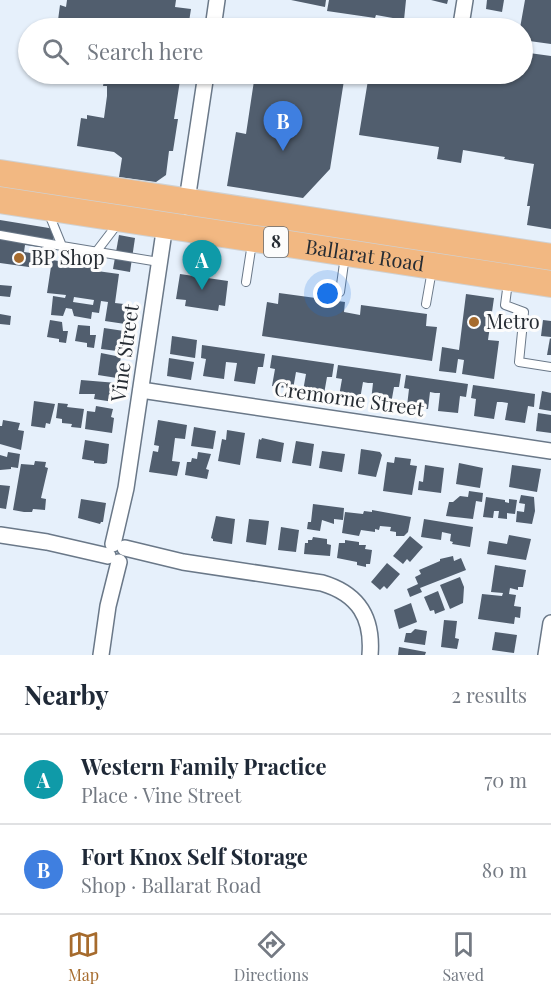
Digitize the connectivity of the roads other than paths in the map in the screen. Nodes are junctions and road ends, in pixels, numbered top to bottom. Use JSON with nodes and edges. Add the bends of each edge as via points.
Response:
{"nodes":[{"id":1,"x":217,"y":0,"type":"edge"},
{"id":2,"x":465,"y":0,"type":"edge"},
{"id":3,"x":214,"y":18,"type":"edge"},
{"id":4,"x":462,"y":18,"type":"edge"},
{"id":5,"x":205,"y":84,"type":"edge"},
{"id":6,"x":0,"y":173,"type":"edge"},
{"id":7,"x":0,"y":200,"type":"edge"},
{"id":8,"x":187,"y":201,"type":"junction"},
{"id":9,"x":45,"y":207,"type":"junction"},
{"id":10,"x":122,"y":218,"type":"junction"},
{"id":11,"x":174,"y":227,"type":"junction"},
{"id":12,"x":0,"y":235,"type":"edge"},
{"id":13,"x":253,"y":238,"type":"junction"},
{"id":14,"x":62,"y":246,"type":"junction"},
{"id":15,"x":96,"y":252,"type":"junction"},
{"id":16,"x":345,"y":252,"type":"junction"},
{"id":17,"x":551,"y":257,"type":"edge"},
{"id":18,"x":159,"y":262,"type":"junction"},
{"id":19,"x":433,"y":266,"type":"junction"},
{"id":20,"x":509,"y":278,"type":"junction"},
{"id":21,"x":246,"y":282,"type":"dead end"},
{"id":22,"x":551,"y":284,"type":"edge"},
{"id":23,"x":340,"y":292,"type":"dead end"},
{"id":24,"x":426,"y":304,"type":"dead end"},
{"id":25,"x":551,"y":367,"type":"edge"},
{"id":26,"x":141,"y":390,"type":"junction"},
{"id":27,"x":551,"y":450,"type":"edge"},
{"id":28,"x":0,"y":535,"type":"edge"},
{"id":29,"x":116,"y":553,"type":"junction"},
{"id":30,"x":551,"y":622,"type":"edge"},
{"id":31,"x":100,"y":655,"type":"edge"},
{"id":32,"x":370,"y":655,"type":"edge"},
{"id":33,"x":546,"y":655,"type":"edge"}],
"edges":[{"from":1,"to":3,"type":"street"},
{"from":2,"to":4,"type":"street"},
{"from":5,"to":8,"type":"street","name":"Vine Street"},
{"from":6,"to":8,"type":"highway","name":"Ballarat Road","number":"8"},
{"from":7,"to":9,"type":"highway","name":"Ballarat Road","number":"8"},
{"from":8,"to":11,"type":"street","name":"Vine Street"},
{"from":8,"to":17,"type":"highway","name":"Ballarat Road","number":"8"},
{"from":9,"to":10,"type":"highway","name":"Ballarat Road","number":"8"},
{"from":9,"to":14,"type":"lane"},
{"from":10,"to":11,"type":"highway","name":"Ballarat Road","number":"8"},
{"from":10,"to":15,"type":"lane"},
{"from":11,"to":13,"type":"highway","name":"Ballarat Road","number":"8"},
{"from":11,"to":18,"type":"street","name":"Vine Street"},
{"from":12,"to":14,"type":"lane"},
{"from":13,"to":16,"type":"highway","name":"Ballarat Road","number":"8"},
{"from":13,"to":21,"type":"lane"},
{"from":14,"to":15,"type":"lane"},
{"from":15,"to":18,"type":"lane"},
{"from":16,"to":19,"type":"highway","name":"Ballarat Road","number":"8"},
{"from":16,"to":23,"type":"lane"},
{"from":18,"to":26,"type":"street","name":"Vine Street"},
{"from":19,"to":20,"type":"highway","name":"Ballarat Road","number":"8"},
{"from":19,"to":24,"type":"lane"},
{"from":20,"to":22,"type":"highway","name":"Ballarat Road","number":"8"},
{"from":20,"to":25,"type":"lane","via":[[505,305],[524,312],[519,362]]},
{"from":26,"to":27,"type":"street","name":"Cremorne Street"},
{"from":26,"to":29,"type":"street","name":"Vine Street"},
{"from":28,"to":29,"type":"street"},
{"from":29,"to":31,"type":"street","name":"Vine Street"},
{"from":29,"to":32,"type":"street","via":[[333,587],[351,598],[363,612],[370,629]]},
{"from":30,"to":33,"type":"street"}]}
